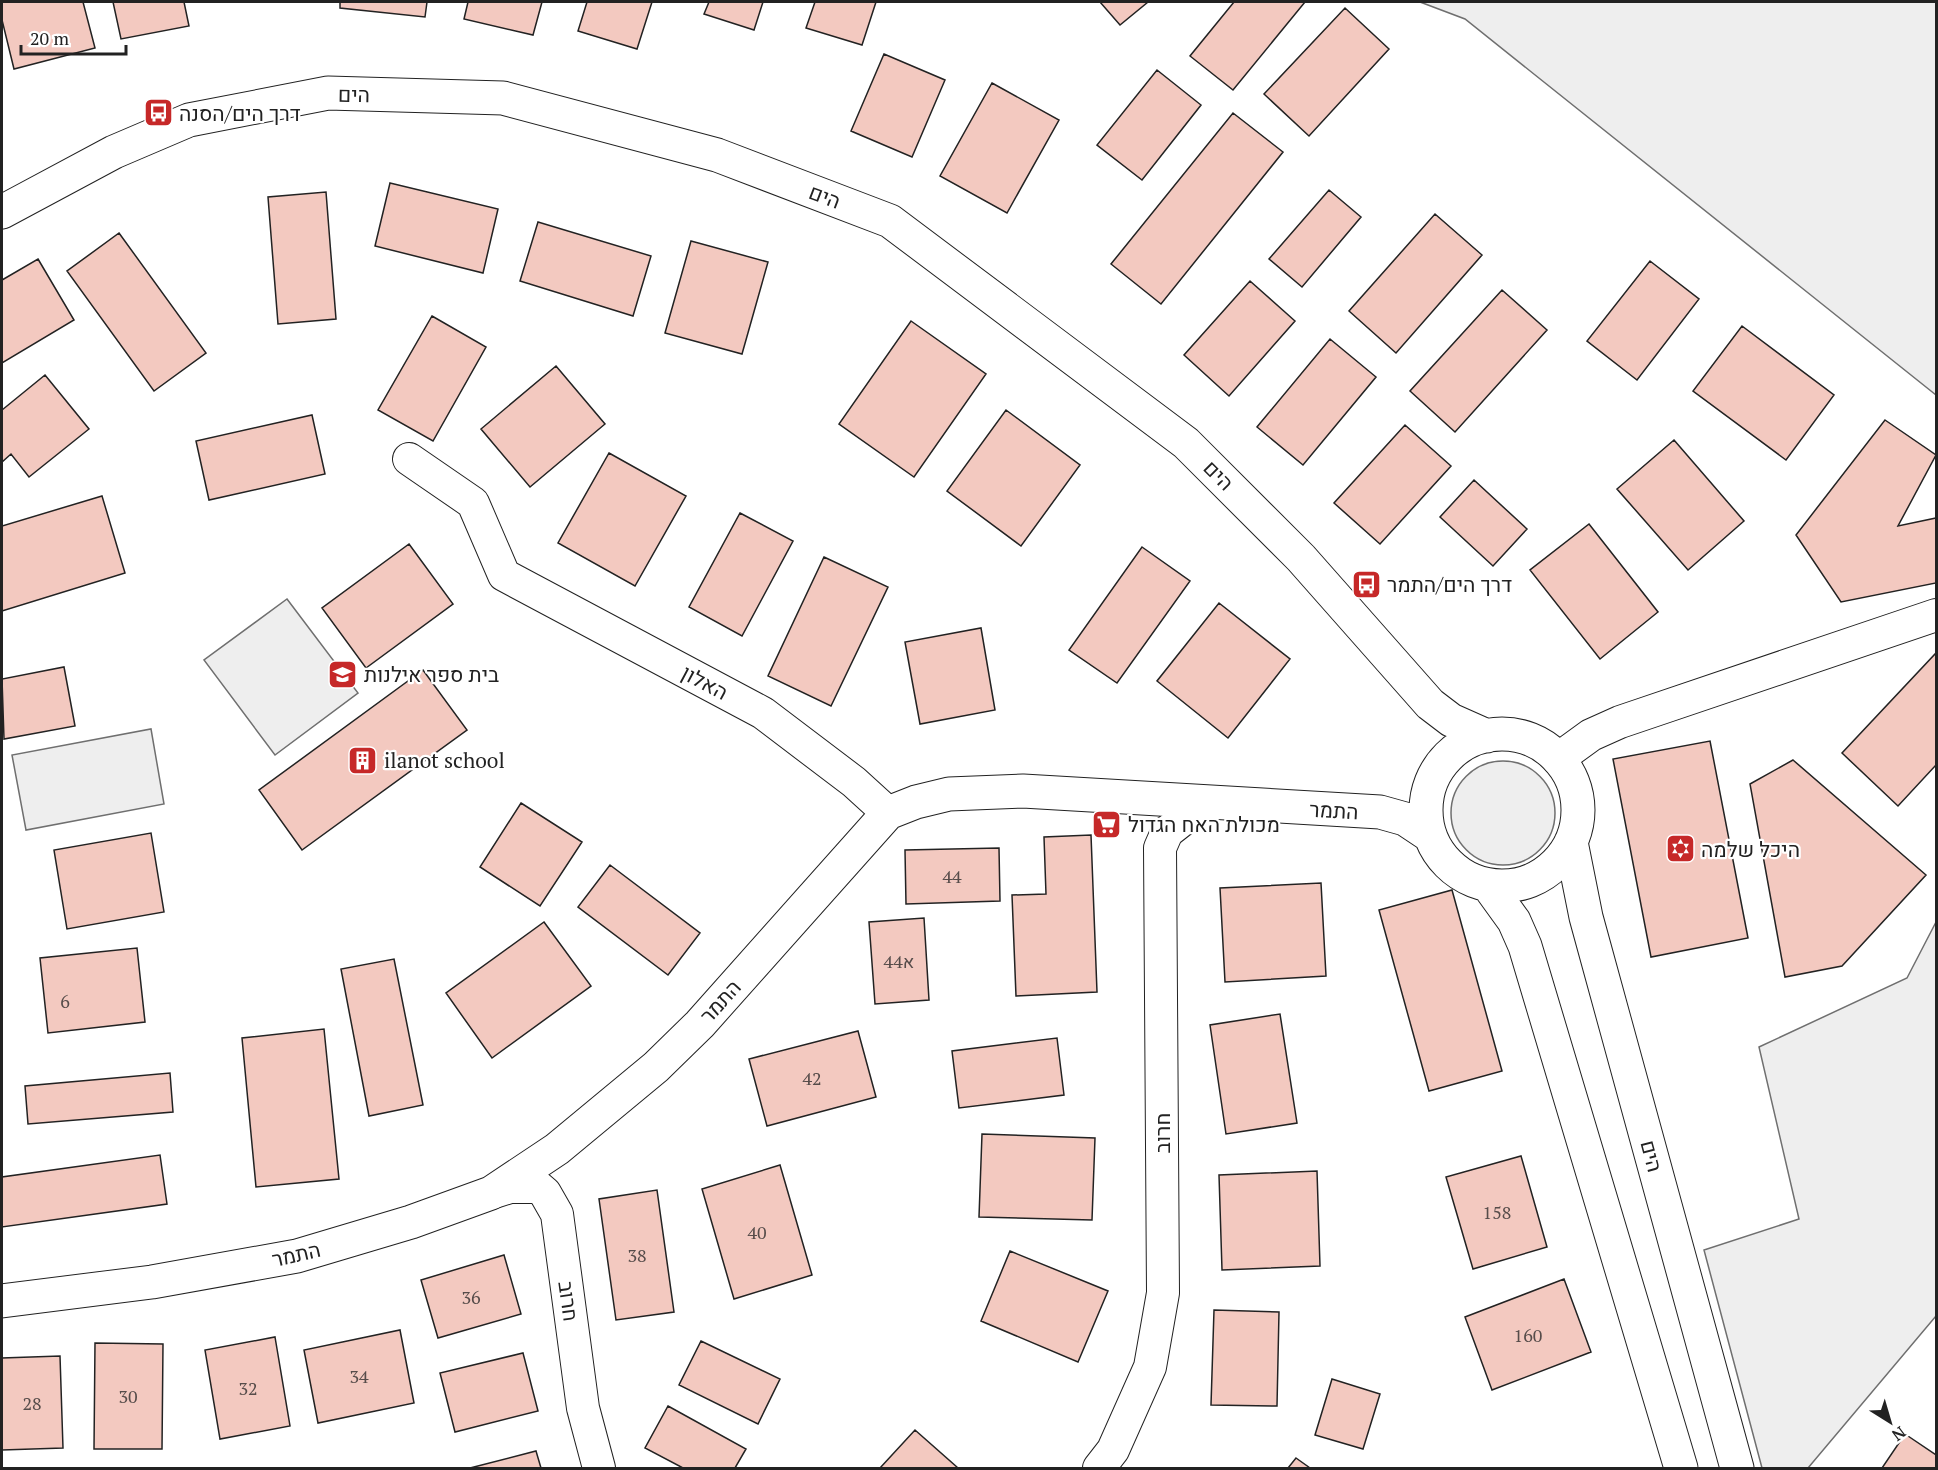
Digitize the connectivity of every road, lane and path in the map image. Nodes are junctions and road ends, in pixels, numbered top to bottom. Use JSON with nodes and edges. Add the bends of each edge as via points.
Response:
{"nodes":[{"id":1,"x":2,"y":212,"type":"edge"},
{"id":2,"x":409,"y":459,"type":"dead end"},
{"id":3,"x":1936,"y":615,"type":"edge"},
{"id":4,"x":1486,"y":736,"type":"junction"},
{"id":5,"x":1558,"y":759,"type":"junction"},
{"id":6,"x":1204,"y":803,"type":"junction"},
{"id":7,"x":888,"y":813,"type":"junction"},
{"id":8,"x":1429,"y":835,"type":"junction"},
{"id":9,"x":1571,"y":842,"type":"junction"},
{"id":10,"x":1488,"y":885,"type":"junction"},
{"id":11,"x":490,"y":1193,"type":"junction"},
{"id":12,"x":2,"y":1301,"type":"edge"},
{"id":13,"x":599,"y":1468,"type":"edge"},
{"id":14,"x":1099,"y":1468,"type":"edge"},
{"id":15,"x":1681,"y":1468,"type":"edge"},
{"id":16,"x":1737,"y":1468,"type":"edge"}],
"edges":[{"from":1,"to":4,"type":"main road","name":"הים","via":[[114,152],[189,120],[328,93],[504,98],[717,155],[890,220],[1177,436],[1301,558],[1430,704],[1451,720]]},
{"from":2,"to":7,"type":"street","name":"האלון","via":[[473,503],[504,575],[763,713]]},
{"from":3,"to":5,"type":"street","via":[[1620,722],[1591,735]]},
{"from":4,"to":5,"type":"main road","via":[[1526,738]]},
{"from":4,"to":8,"type":"main road","via":[[1450,754],[1436,771],[1425,813]]},
{"from":5,"to":9,"type":"main road","via":[[1577,798]]},
{"from":6,"to":7,"type":"main road","name":"התמר","via":[[1023,791],[949,794]]},
{"from":6,"to":8,"type":"main road","name":"התמר","via":[[1380,812],[1412,823]]},
{"from":6,"to":14,"type":"street","name":"חרוב","via":[[1167,832],[1160,848],[1163,1293],[1150,1367],[1113,1450]]},
{"from":7,"to":11,"type":"main road","name":"התמר","via":[[656,1067],[557,1149]]},
{"from":8,"to":10,"type":"main road","via":[[1452,868],[1469,880]]},
{"from":9,"to":10,"type":"main road","via":[[1560,859],[1537,878],[1508,886]]},
{"from":9,"to":16,"type":"main road","name":"הים","via":[[1586,917]]},
{"from":10,"to":15,"type":"main road","via":[[1514,921],[1525,945]]},
{"from":11,"to":12,"type":"main road","name":"התמר","via":[[411,1222],[297,1256],[152,1282]]},
{"from":11,"to":13,"type":"street","name":"חרוב","via":[[510,1187],[538,1187],[546,1193],[557,1214],[583,1408]]}]}
